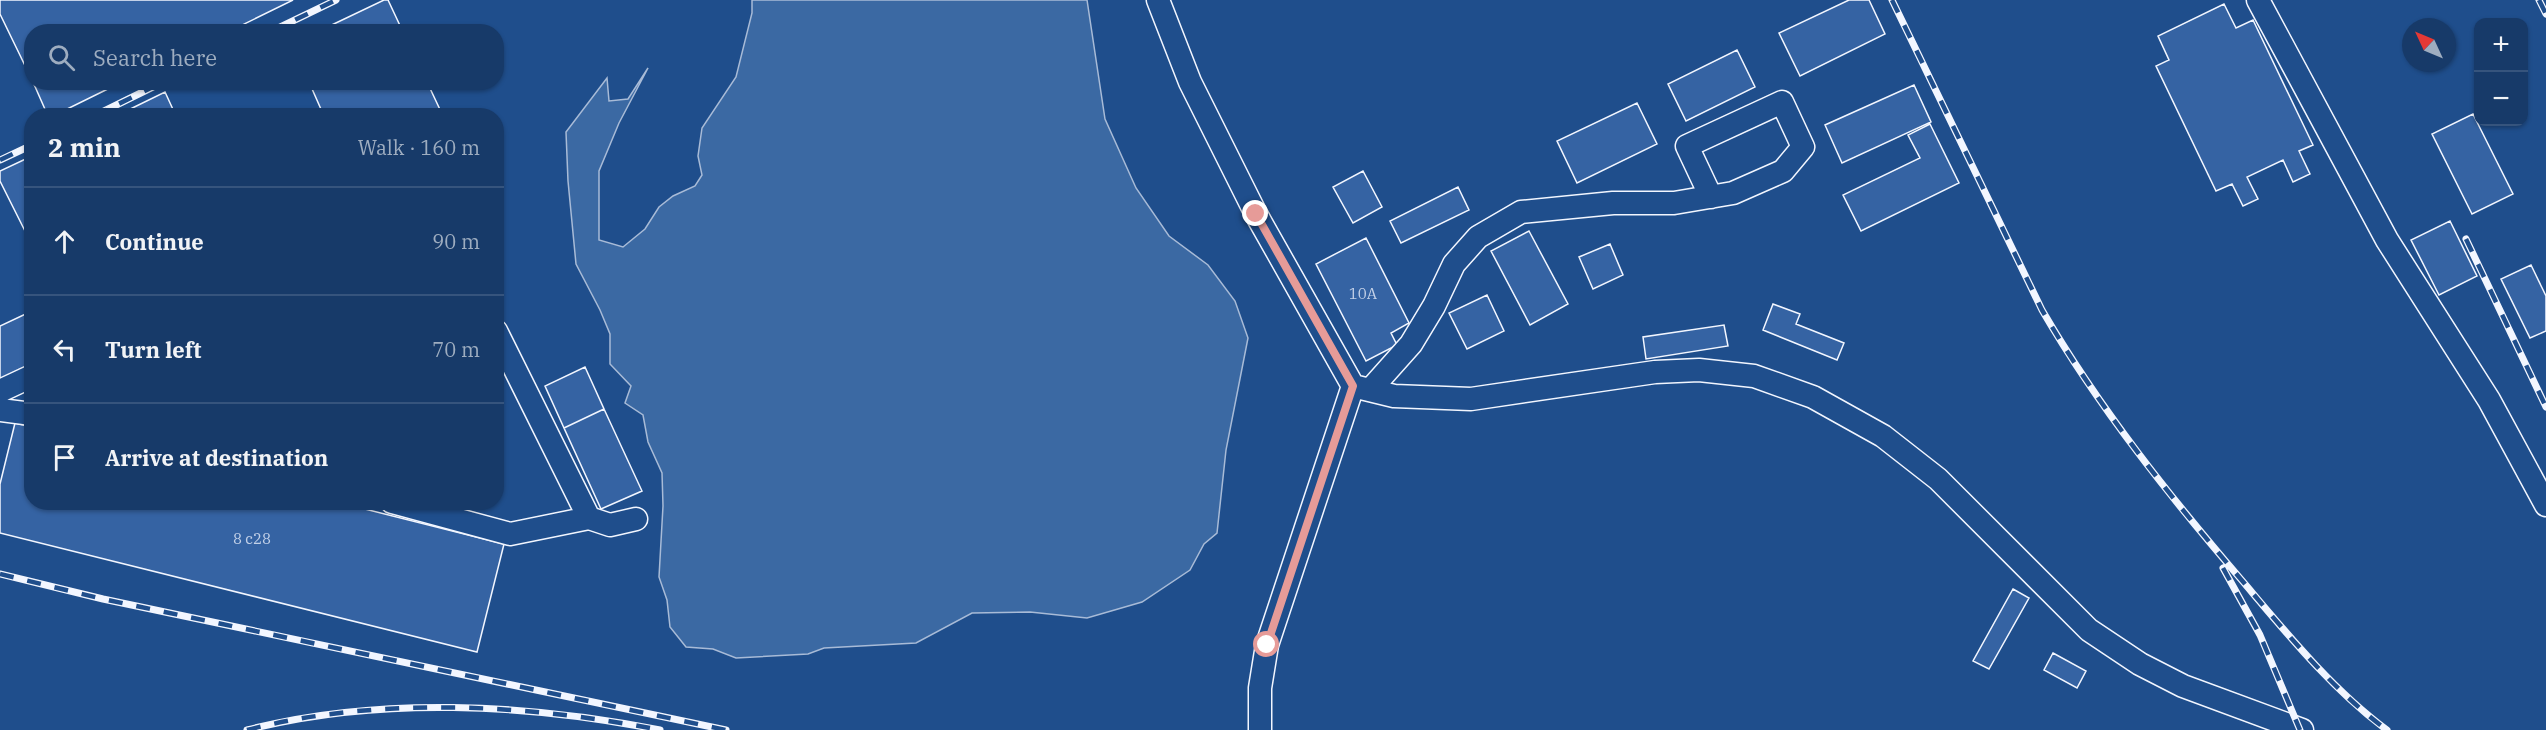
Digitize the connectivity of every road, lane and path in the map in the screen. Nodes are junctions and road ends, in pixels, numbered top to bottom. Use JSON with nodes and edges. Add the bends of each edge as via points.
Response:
{"nodes":[{"id":1,"x":2258,"y":0,"type":"edge"},
{"id":2,"x":1160,"y":1,"type":"edge"},
{"id":3,"x":1711,"y":197,"type":"junction"},
{"id":4,"x":504,"y":347,"type":"edge"},
{"id":5,"x":24,"y":380,"type":"edge"},
{"id":6,"x":1361,"y":388,"type":"junction"},
{"id":7,"x":0,"y":391,"type":"edge"},
{"id":8,"x":0,"y":410,"type":"edge"},
{"id":9,"x":24,"y":413,"type":"edge"},
{"id":10,"x":2546,"y":505,"type":"edge"},
{"id":11,"x":422,"y":510,"type":"edge"},
{"id":12,"x":589,"y":518,"type":"junction"},
{"id":13,"x":636,"y":519,"type":"dead end"},
{"id":14,"x":1260,"y":730,"type":"edge"},
{"id":15,"x":2302,"y":730,"type":"edge"}],
"edges":[{"from":1,"to":10,"type":"street","via":[[2386,240],[2489,400]]},
{"from":2,"to":6,"type":"street","via":[[1195,92],[1256,214]]},
{"from":3,"to":3,"type":"street","via":[[1733,193],[1783,171],[1803,147],[1782,102],[1688,146]]},
{"from":3,"to":6,"type":"street","via":[[1674,203],[1612,203],[1521,212],[1478,237],[1454,264],[1411,344]]},
{"from":4,"to":12,"type":"street"},
{"from":5,"to":7,"type":"street"},
{"from":6,"to":14,"type":"street","via":[[1267,645],[1260,688]]},
{"from":6,"to":15,"type":"street","via":[[1394,396],[1471,399],[1655,372],[1699,370],[1754,376],[1813,397],[1883,436],[1938,478],[2097,636],[2183,686]]},
{"from":8,"to":9,"type":"street"},
{"from":11,"to":12,"type":"street","via":[[510,534]]},
{"from":12,"to":13,"type":"street","via":[[610,525]]}]}
